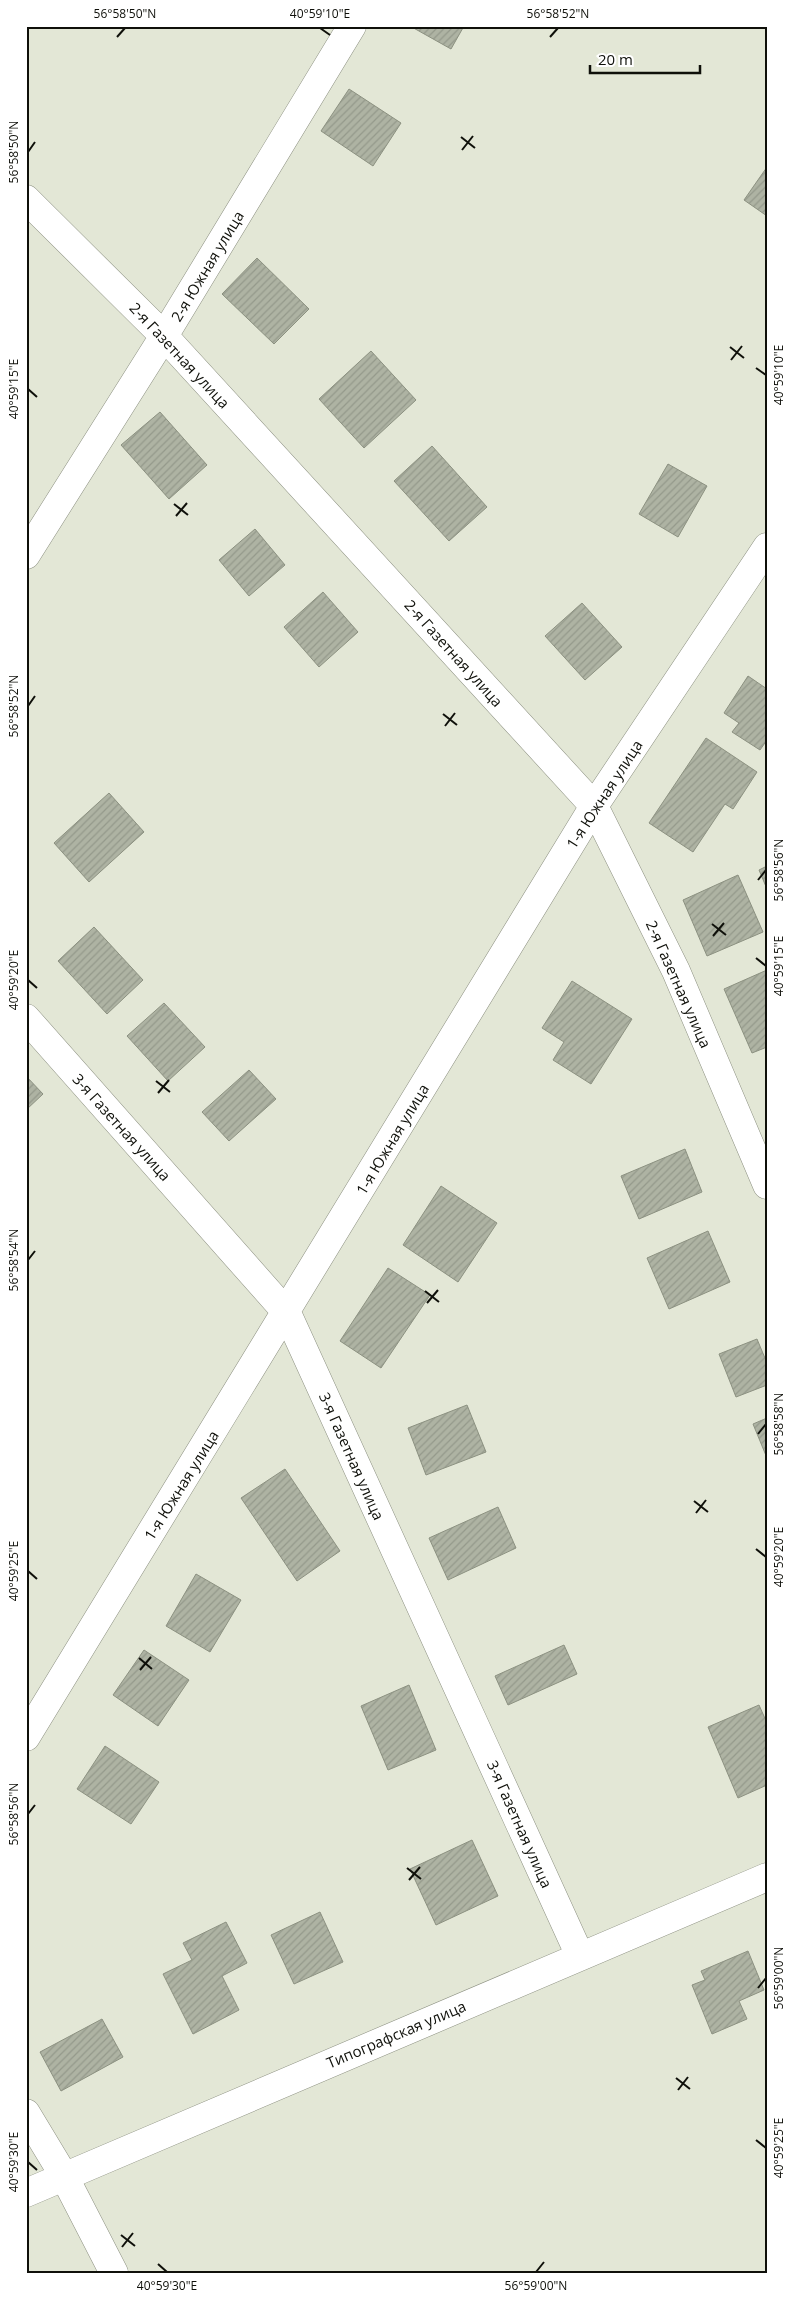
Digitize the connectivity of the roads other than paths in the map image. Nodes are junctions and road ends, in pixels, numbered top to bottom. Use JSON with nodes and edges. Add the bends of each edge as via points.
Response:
{"nodes":[{"id":1,"x":352,"y":26,"type":"edge"},
{"id":2,"x":26,"y":199,"type":"edge"},
{"id":3,"x":164,"y":336,"type":"junction"},
{"id":4,"x":767,"y":547,"type":"edge"},
{"id":5,"x":26,"y":555,"type":"edge"},
{"id":6,"x":594,"y":806,"type":"junction"},
{"id":7,"x":26,"y":1018,"type":"edge"},
{"id":8,"x":767,"y":1185,"type":"edge"},
{"id":9,"x":287,"y":1313,"type":"junction"},
{"id":10,"x":26,"y":1737,"type":"edge"},
{"id":11,"x":767,"y":1877,"type":"edge"},
{"id":12,"x":580,"y":1956,"type":"junction"},
{"id":13,"x":26,"y":2113,"type":"edge"},
{"id":14,"x":64,"y":2176,"type":"junction"},
{"id":15,"x":26,"y":2193,"type":"edge"},
{"id":16,"x":114,"y":2273,"type":"edge"}],
"edges":[{"from":1,"to":3,"type":"street","name":"2-я Южная улица"},
{"from":2,"to":3,"type":"street","name":"2-я Газетная улица"},
{"from":3,"to":5,"type":"street","name":"2-я Южная улица"},
{"from":3,"to":6,"type":"street","name":"2-я Газетная улица"},
{"from":4,"to":6,"type":"street","name":"1-я Южная улица"},
{"from":6,"to":8,"type":"street","name":"2-я Газетная улица","via":[[676,971]]},
{"from":6,"to":9,"type":"street","name":"1-я Южная улица"},
{"from":7,"to":9,"type":"street","name":"3-я Газетная улица"},
{"from":9,"to":10,"type":"street","name":"1-я Южная улица"},
{"from":9,"to":12,"type":"street","name":"3-я Газетная улица"},
{"from":11,"to":12,"type":"street","name":"Типографская улица"},
{"from":12,"to":14,"type":"street","name":"Типографская улица"},
{"from":13,"to":14,"type":"street"},
{"from":14,"to":15,"type":"street","name":"Типографская улица"},
{"from":14,"to":16,"type":"street"}]}
